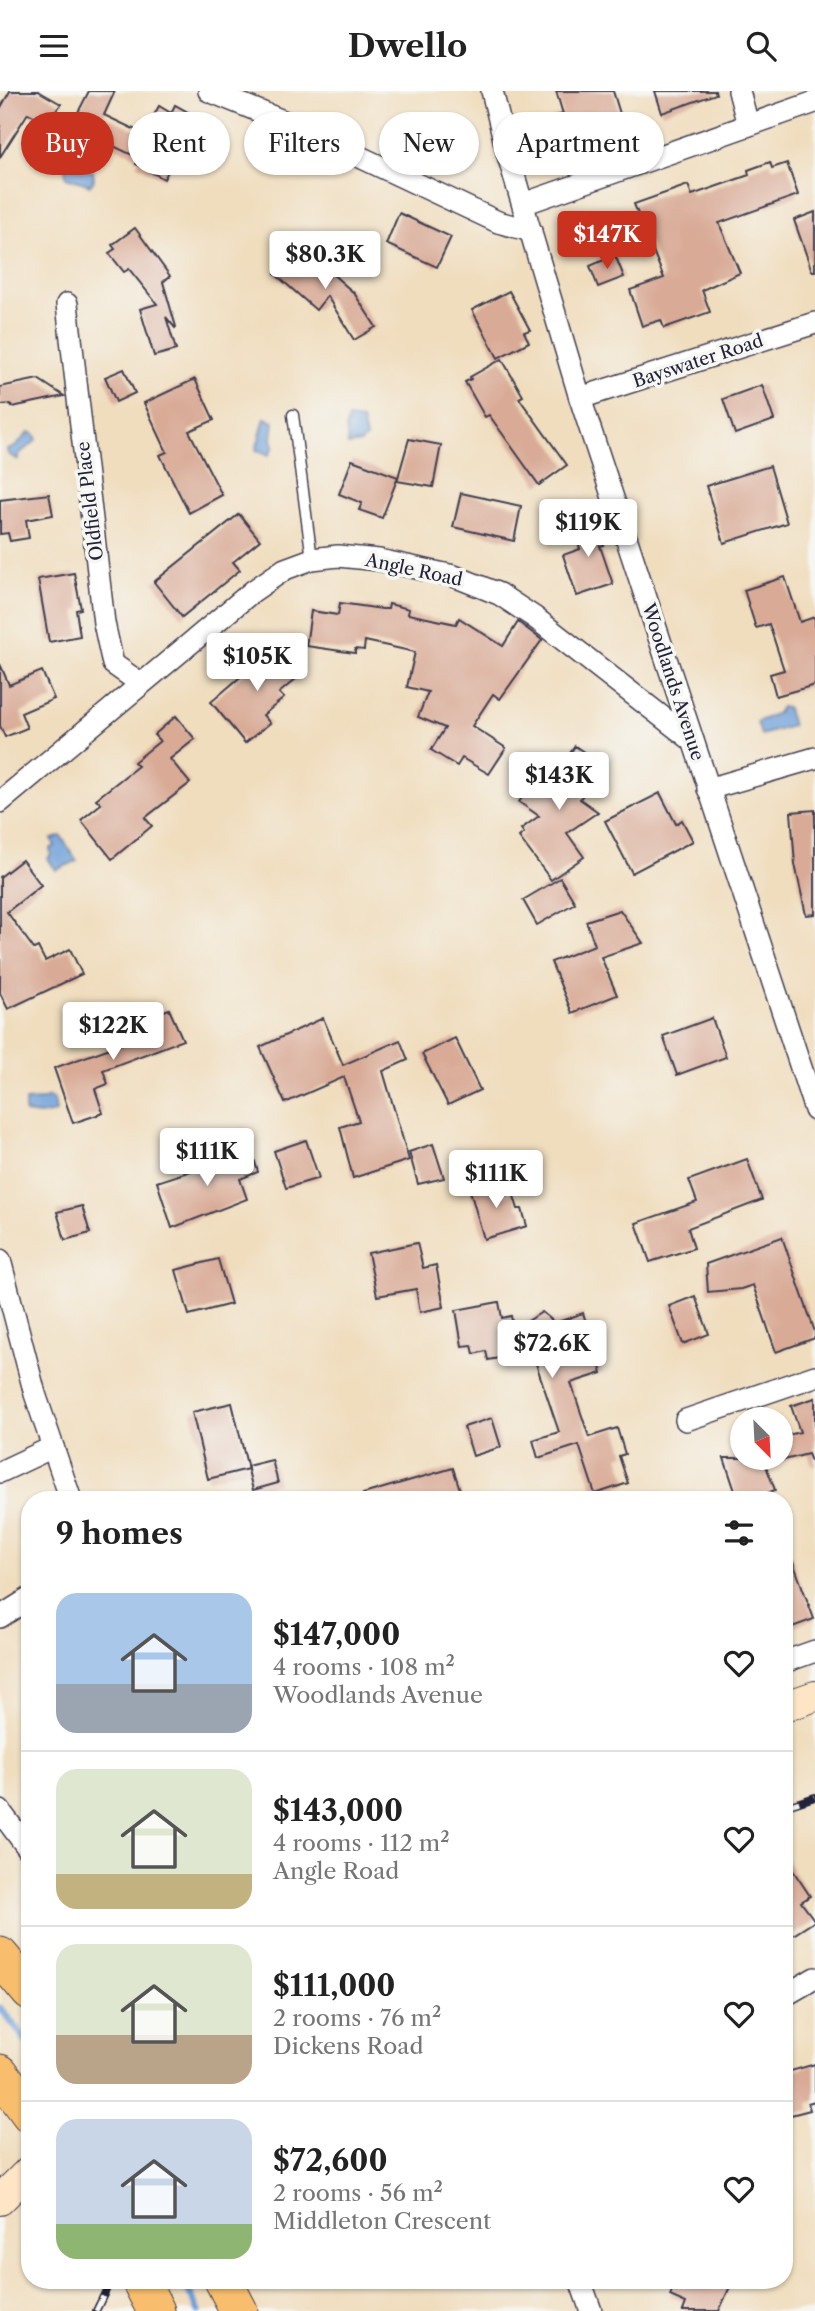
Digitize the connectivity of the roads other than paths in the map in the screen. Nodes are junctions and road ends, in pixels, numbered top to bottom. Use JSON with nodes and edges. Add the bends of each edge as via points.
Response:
{"nodes":[{"id":1,"x":209,"y":91,"type":"edge"},
{"id":2,"x":492,"y":91,"type":"edge"},
{"id":3,"x":739,"y":91,"type":"edge"},
{"id":4,"x":815,"y":102,"type":"edge"},
{"id":5,"x":748,"y":125,"type":"junction"},
{"id":6,"x":523,"y":204,"type":"junction"},
{"id":7,"x":531,"y":231,"type":"junction"},
{"id":8,"x":67,"y":305,"type":"dead end"},
{"id":9,"x":815,"y":323,"type":"edge"},
{"id":10,"x":580,"y":398,"type":"junction"},
{"id":11,"x":293,"y":415,"type":"dead end"},
{"id":12,"x":312,"y":559,"type":"junction"},
{"id":13,"x":140,"y":683,"type":"junction"},
{"id":14,"x":693,"y":741,"type":"junction"},
{"id":15,"x":815,"y":758,"type":"edge"},
{"id":16,"x":708,"y":789,"type":"junction"},
{"id":17,"x":0,"y":802,"type":"edge"},
{"id":18,"x":807,"y":1060,"type":"edge"},
{"id":19,"x":815,"y":1110,"type":"edge"},
{"id":20,"x":0,"y":1260,"type":"edge"},
{"id":21,"x":815,"y":1376,"type":"edge"},
{"id":22,"x":686,"y":1420,"type":"dead end"},
{"id":23,"x":53,"y":1447,"type":"junction"},
{"id":24,"x":0,"y":1472,"type":"edge"},
{"id":25,"x":68,"y":1491,"type":"edge"},
{"id":26,"x":21,"y":1604,"type":"edge"},
{"id":27,"x":0,"y":1617,"type":"edge"},
{"id":28,"x":815,"y":1651,"type":"edge"},
{"id":29,"x":793,"y":1659,"type":"edge"},
{"id":30,"x":815,"y":1696,"type":"edge"},
{"id":31,"x":793,"y":1704,"type":"edge"},
{"id":32,"x":0,"y":1811,"type":"edge"},
{"id":33,"x":21,"y":1839,"type":"edge"},
{"id":34,"x":0,"y":1956,"type":"edge"},
{"id":35,"x":815,"y":1978,"type":"edge"},
{"id":36,"x":21,"y":1981,"type":"edge"},
{"id":37,"x":793,"y":1991,"type":"edge"},
{"id":38,"x":0,"y":2073,"type":"edge"},
{"id":39,"x":21,"y":2102,"type":"edge"},
{"id":40,"x":21,"y":2178,"type":"edge"},
{"id":41,"x":0,"y":2200,"type":"edge"},
{"id":42,"x":145,"y":2289,"type":"edge"},
{"id":43,"x":228,"y":2289,"type":"edge"},
{"id":44,"x":583,"y":2289,"type":"edge"},
{"id":45,"x":156,"y":2311,"type":"edge"},
{"id":46,"x":239,"y":2311,"type":"edge"},
{"id":47,"x":591,"y":2311,"type":"edge"}],
"edges":[{"from":1,"to":7,"type":"street","via":[[299,128],[485,217]]},
{"from":2,"to":6,"type":"street","name":"Woodlands Avenue"},
{"from":3,"to":5,"type":"street"},
{"from":4,"to":5,"type":"street"},
{"from":5,"to":6,"type":"street"},
{"from":6,"to":7,"type":"street","name":"Woodlands Avenue"},
{"from":7,"to":10,"type":"street","name":"Woodlands Avenue"},
{"from":8,"to":13,"type":"street","name":"Oldfield Place","via":[[104,623],[113,664]]},
{"from":9,"to":10,"type":"street","name":"Bayswater Road"},
{"from":10,"to":14,"type":"street","name":"Woodlands Avenue"},
{"from":11,"to":12,"type":"lane"},
{"from":12,"to":13,"type":"street","name":"Angle Road","via":[[285,569],[253,591]]},
{"from":12,"to":14,"type":"street","name":"Angle Road","via":[[379,560],[454,576],[499,594]]},
{"from":13,"to":17,"type":"street","name":"Angle Road"},
{"from":14,"to":16,"type":"street","name":"Woodlands Avenue"},
{"from":15,"to":16,"type":"street"},
{"from":16,"to":18,"type":"street","name":"Woodlands Avenue"},
{"from":18,"to":19,"type":"street","name":"Woodlands Avenue"},
{"from":20,"to":23,"type":"street"},
{"from":21,"to":22,"type":"street"},
{"from":23,"to":24,"type":"street"},
{"from":23,"to":25,"type":"street"},
{"from":26,"to":27,"type":"street"},
{"from":28,"to":29,"type":"street"},
{"from":30,"to":31,"type":"main road"},
{"from":32,"to":33,"type":"street"},
{"from":34,"to":36,"type":"highway"},
{"from":35,"to":37,"type":"street"},
{"from":38,"to":39,"type":"highway"},
{"from":40,"to":41,"type":"main road"},
{"from":42,"to":45,"type":"highway"},
{"from":43,"to":46,"type":"highway"},
{"from":44,"to":47,"type":"street"}]}
